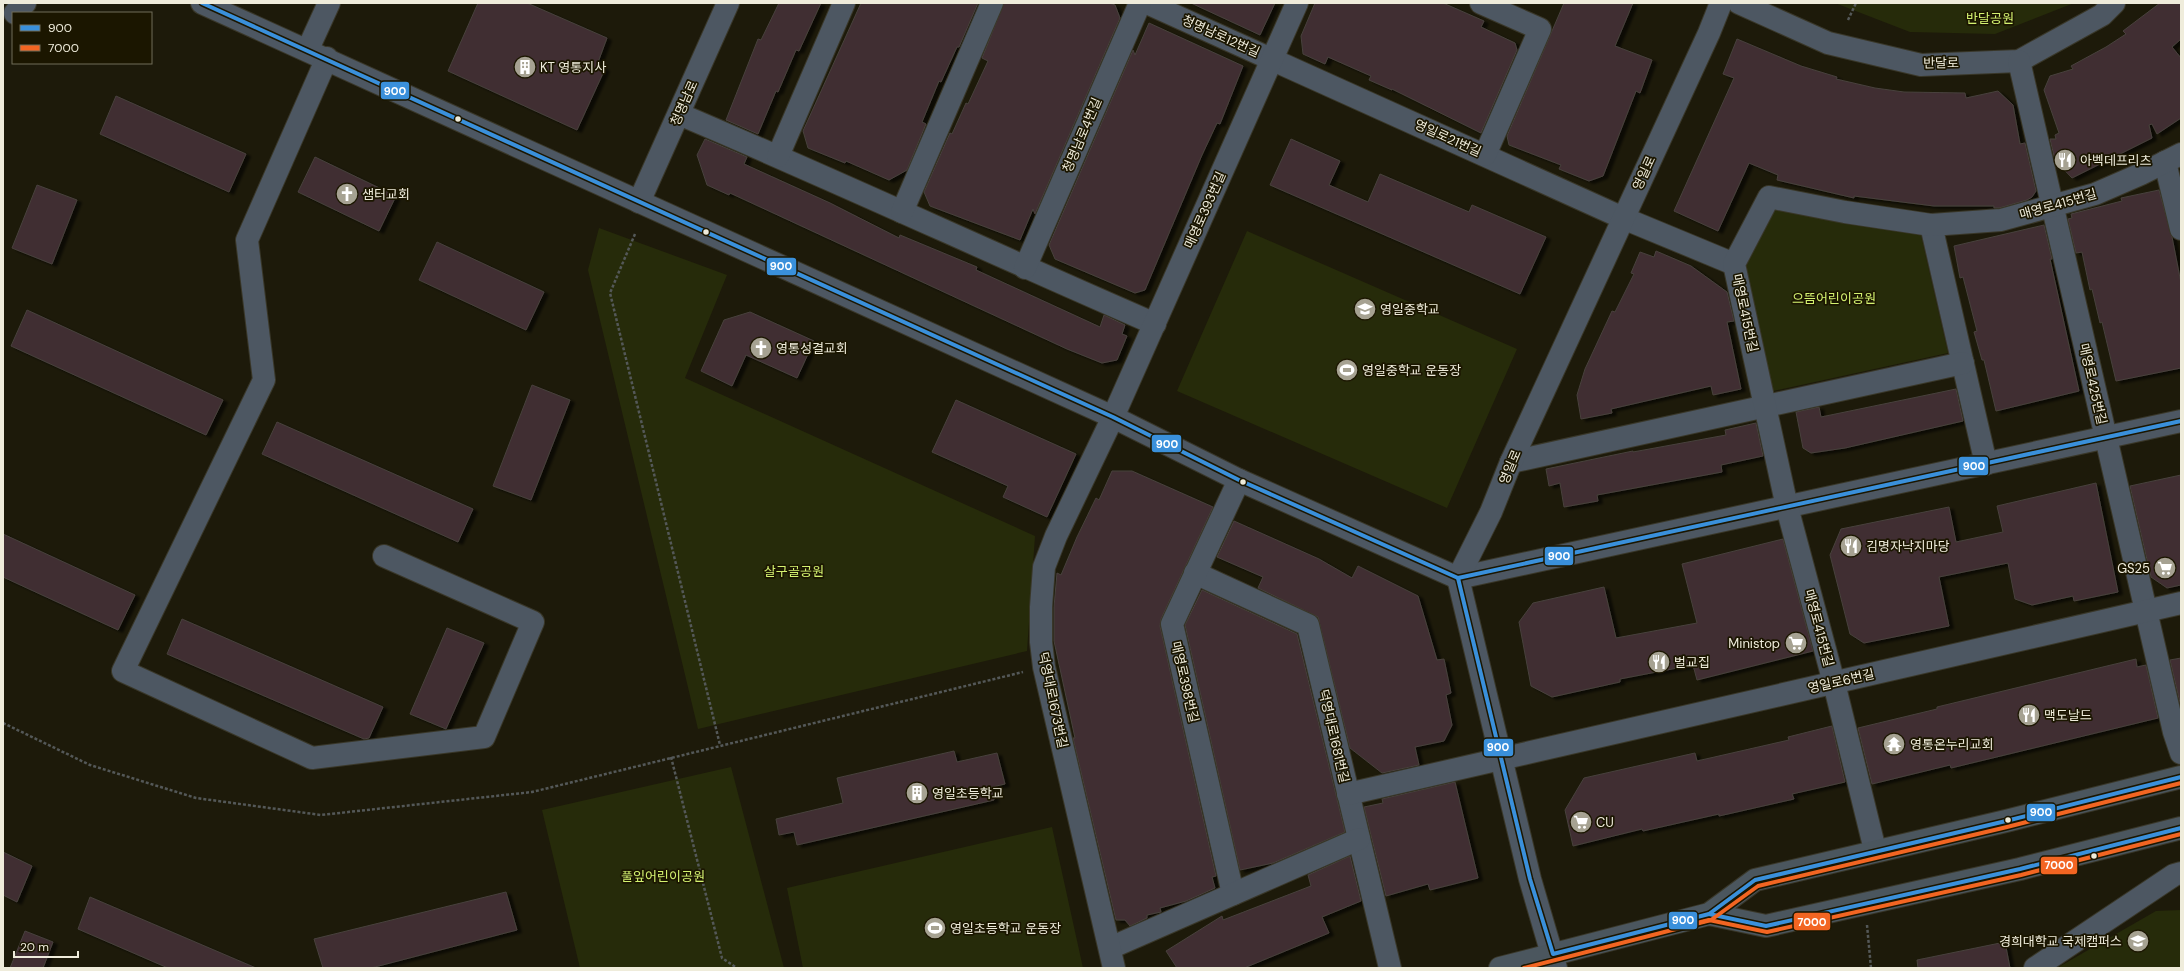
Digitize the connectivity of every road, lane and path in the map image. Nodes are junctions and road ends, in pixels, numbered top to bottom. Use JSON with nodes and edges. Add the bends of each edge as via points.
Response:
{"nodes":[{"id":1,"x":25,"y":3,"type":"edge"},
{"id":2,"x":202,"y":3,"type":"edge"},
{"id":3,"x":329,"y":3,"type":"edge"},
{"id":4,"x":728,"y":3,"type":"edge"},
{"id":5,"x":844,"y":3,"type":"edge"},
{"id":6,"x":992,"y":3,"type":"edge"},
{"id":7,"x":1140,"y":3,"type":"edge"},
{"id":8,"x":1147,"y":3,"type":"edge"},
{"id":9,"x":1297,"y":3,"type":"edge"},
{"id":10,"x":1481,"y":3,"type":"edge"},
{"id":11,"x":1721,"y":3,"type":"edge"},
{"id":12,"x":1739,"y":3,"type":"edge"},
{"id":13,"x":1856,"y":3,"type":"edge"},
{"id":14,"x":2114,"y":3,"type":"edge"},
{"id":15,"x":16,"y":12,"type":"edge"},
{"id":16,"x":12,"y":16,"type":"edge"},
{"id":17,"x":1848,"y":20,"type":"dead end"},
{"id":18,"x":3,"y":25,"type":"edge"},
{"id":19,"x":317,"y":54,"type":"junction"},
{"id":20,"x":1272,"y":59,"type":"junction"},
{"id":21,"x":2019,"y":61,"type":"junction"},
{"id":22,"x":679,"y":114,"type":"junction"},
{"id":23,"x":1485,"y":155,"type":"junction"},
{"id":24,"x":778,"y":156,"type":"junction"},
{"id":25,"x":2173,"y":158,"type":"edge"},
{"id":26,"x":639,"y":202,"type":"junction"},
{"id":27,"x":2052,"y":206,"type":"junction"},
{"id":28,"x":902,"y":212,"type":"junction"},
{"id":29,"x":1623,"y":218,"type":"junction"},
{"id":30,"x":1931,"y":225,"type":"junction"},
{"id":31,"x":2181,"y":229,"type":"edge"},
{"id":32,"x":635,"y":234,"type":"dead end"},
{"id":33,"x":1734,"y":264,"type":"junction"},
{"id":34,"x":1025,"y":268,"type":"junction"},
{"id":35,"x":1154,"y":324,"type":"junction"},
{"id":36,"x":1963,"y":362,"type":"junction"},
{"id":37,"x":1765,"y":405,"type":"junction"},
{"id":38,"x":1113,"y":417,"type":"junction"},
{"id":39,"x":2181,"y":421,"type":"edge"},
{"id":40,"x":2106,"y":438,"type":"junction"},
{"id":41,"x":1511,"y":462,"type":"junction"},
{"id":42,"x":1986,"y":464,"type":"junction"},
{"id":43,"x":1239,"y":480,"type":"junction"},
{"id":44,"x":1787,"y":507,"type":"junction"},
{"id":45,"x":384,"y":556,"type":"dead end"},
{"id":46,"x":1195,"y":573,"type":"junction"},
{"id":47,"x":1458,"y":578,"type":"junction"},
{"id":48,"x":2181,"y":603,"type":"edge"},
{"id":49,"x":2146,"y":611,"type":"junction"},
{"id":50,"x":1044,"y":667,"type":"junction"},
{"id":51,"x":1834,"y":683,"type":"junction"},
{"id":52,"x":3,"y":723,"type":"edge"},
{"id":53,"x":720,"y":745,"type":"junction"},
{"id":54,"x":2181,"y":753,"type":"edge"},
{"id":55,"x":671,"y":757,"type":"junction"},
{"id":56,"x":1502,"y":759,"type":"junction"},
{"id":57,"x":2181,"y":777,"type":"edge"},
{"id":58,"x":1348,"y":794,"type":"junction"},
{"id":59,"x":2181,"y":828,"type":"edge"},
{"id":60,"x":1359,"y":839,"type":"junction"},
{"id":61,"x":1875,"y":850,"type":"junction"},
{"id":62,"x":2181,"y":873,"type":"edge"},
{"id":63,"x":1233,"y":894,"type":"junction"},
{"id":64,"x":1865,"y":904,"type":"junction"},
{"id":65,"x":1709,"y":914,"type":"junction"},
{"id":66,"x":1112,"y":958,"type":"edge"},
{"id":67,"x":1554,"y":961,"type":"edge"},
{"id":68,"x":738,"y":968,"type":"edge"},
{"id":69,"x":1390,"y":968,"type":"edge"},
{"id":70,"x":1500,"y":968,"type":"edge"},
{"id":71,"x":1871,"y":968,"type":"edge"},
{"id":72,"x":2034,"y":968,"type":"edge"}],
"edges":[{"from":1,"to":15,"type":"street"},
{"from":2,"to":19,"type":"street"},
{"from":3,"to":19,"type":"street"},
{"from":4,"to":22,"type":"street","name":"청명남로"},
{"from":5,"to":24,"type":"street"},
{"from":6,"to":28,"type":"street"},
{"from":7,"to":34,"type":"street","name":"청명남로4번길"},
{"from":8,"to":20,"type":"street","name":"청명남로12번길"},
{"from":9,"to":20,"type":"street","name":"매영로393번길"},
{"from":10,"to":23,"type":"street","via":[[1540,29]]},
{"from":11,"to":29,"type":"street","name":"영일로"},
{"from":12,"to":21,"type":"street","name":"반달로","via":[[1828,43],[1921,65]]},
{"from":13,"to":17,"type":"path"},
{"from":14,"to":21,"type":"street","name":"반달로","via":[[2102,15]]},
{"from":16,"to":18,"type":"street"},
{"from":19,"to":26,"type":"street"},
{"from":19,"to":45,"type":"street","via":[[248,240],[264,380],[124,671],[312,758],[484,737],[533,622]]},
{"from":20,"to":23,"type":"street","name":"영일로21번길"},
{"from":20,"to":35,"type":"street","name":"매영로393번길"},
{"from":21,"to":27,"type":"street","name":"매영로425번길"},
{"from":22,"to":24,"type":"street"},
{"from":22,"to":26,"type":"street","name":"청명남로"},
{"from":23,"to":29,"type":"street","name":"영일로21번길"},
{"from":24,"to":28,"type":"street"},
{"from":25,"to":27,"type":"street","name":"매영로415번길","via":[[2095,194]]},
{"from":25,"to":31,"type":"street"},
{"from":26,"to":38,"type":"street"},
{"from":27,"to":30,"type":"street","name":"매영로415번길","via":[[2001,220]]},
{"from":27,"to":40,"type":"street","name":"매영로425번길"},
{"from":28,"to":34,"type":"street"},
{"from":29,"to":33,"type":"street","name":"영일로21번길"},
{"from":29,"to":41,"type":"street","name":"영일로"},
{"from":30,"to":33,"type":"street","name":"매영로415번길","via":[[1769,197]]},
{"from":30,"to":36,"type":"street"},
{"from":32,"to":53,"type":"path","via":[[610,293]]},
{"from":33,"to":37,"type":"street","name":"매영로415번길"},
{"from":34,"to":35,"type":"street"},
{"from":35,"to":38,"type":"street","name":"매영로393번길"},
{"from":36,"to":37,"type":"street"},
{"from":36,"to":42,"type":"street"},
{"from":37,"to":41,"type":"street"},
{"from":37,"to":44,"type":"street","name":"매영로415번길"},
{"from":38,"to":43,"type":"street"},
{"from":38,"to":50,"type":"street","name":"덕영대로1673번길","via":[[1056,536],[1044,567],[1040,607]]},
{"from":39,"to":40,"type":"street"},
{"from":40,"to":42,"type":"street"},
{"from":40,"to":49,"type":"street","name":"매영로425번길"},
{"from":41,"to":47,"type":"street","name":"영일로","via":[[1491,512]]},
{"from":42,"to":44,"type":"street"},
{"from":43,"to":46,"type":"street","name":"매영로398번길"},
{"from":43,"to":47,"type":"street"},
{"from":44,"to":47,"type":"street"},
{"from":44,"to":51,"type":"street","name":"매영로415번길"},
{"from":46,"to":58,"type":"street","name":"덕영대로1681번길","via":[[1308,625]]},
{"from":46,"to":63,"type":"street","name":"매영로398번길","via":[[1172,624]]},
{"from":47,"to":56,"type":"street"},
{"from":48,"to":49,"type":"street","name":"영일로6번길"},
{"from":49,"to":51,"type":"street","name":"영일로6번길"},
{"from":49,"to":54,"type":"street","name":"매영로425번길"},
{"from":50,"to":53,"type":"path"},
{"from":50,"to":66,"type":"street","name":"덕영대로1673번길"},
{"from":51,"to":56,"type":"street","name":"영일로6번길"},
{"from":51,"to":61,"type":"street","name":"매영로415번길"},
{"from":52,"to":55,"type":"path","via":[[90,765],[196,798],[321,815],[532,792]]},
{"from":53,"to":55,"type":"path"},
{"from":55,"to":68,"type":"path","via":[[722,958]]},
{"from":56,"to":58,"type":"street","name":"영일로6번길"},
{"from":56,"to":67,"type":"street","via":[[1530,879]]},
{"from":57,"to":61,"type":"main road","via":[[2006,821]]},
{"from":58,"to":60,"type":"street","name":"덕영대로1681번길"},
{"from":59,"to":64,"type":"main road","via":[[2020,869]]},
{"from":60,"to":63,"type":"street"},
{"from":60,"to":69,"type":"street","name":"덕영대로1681번길"},
{"from":61,"to":65,"type":"main road","via":[[1755,880]]},
{"from":62,"to":72,"type":"street","via":[[2174,875]]},
{"from":63,"to":66,"type":"street"},
{"from":64,"to":65,"type":"main road","via":[[1766,926]]},
{"from":64,"to":71,"type":"path"},
{"from":65,"to":67,"type":"main road"},
{"from":67,"to":70,"type":"main road"}]}
